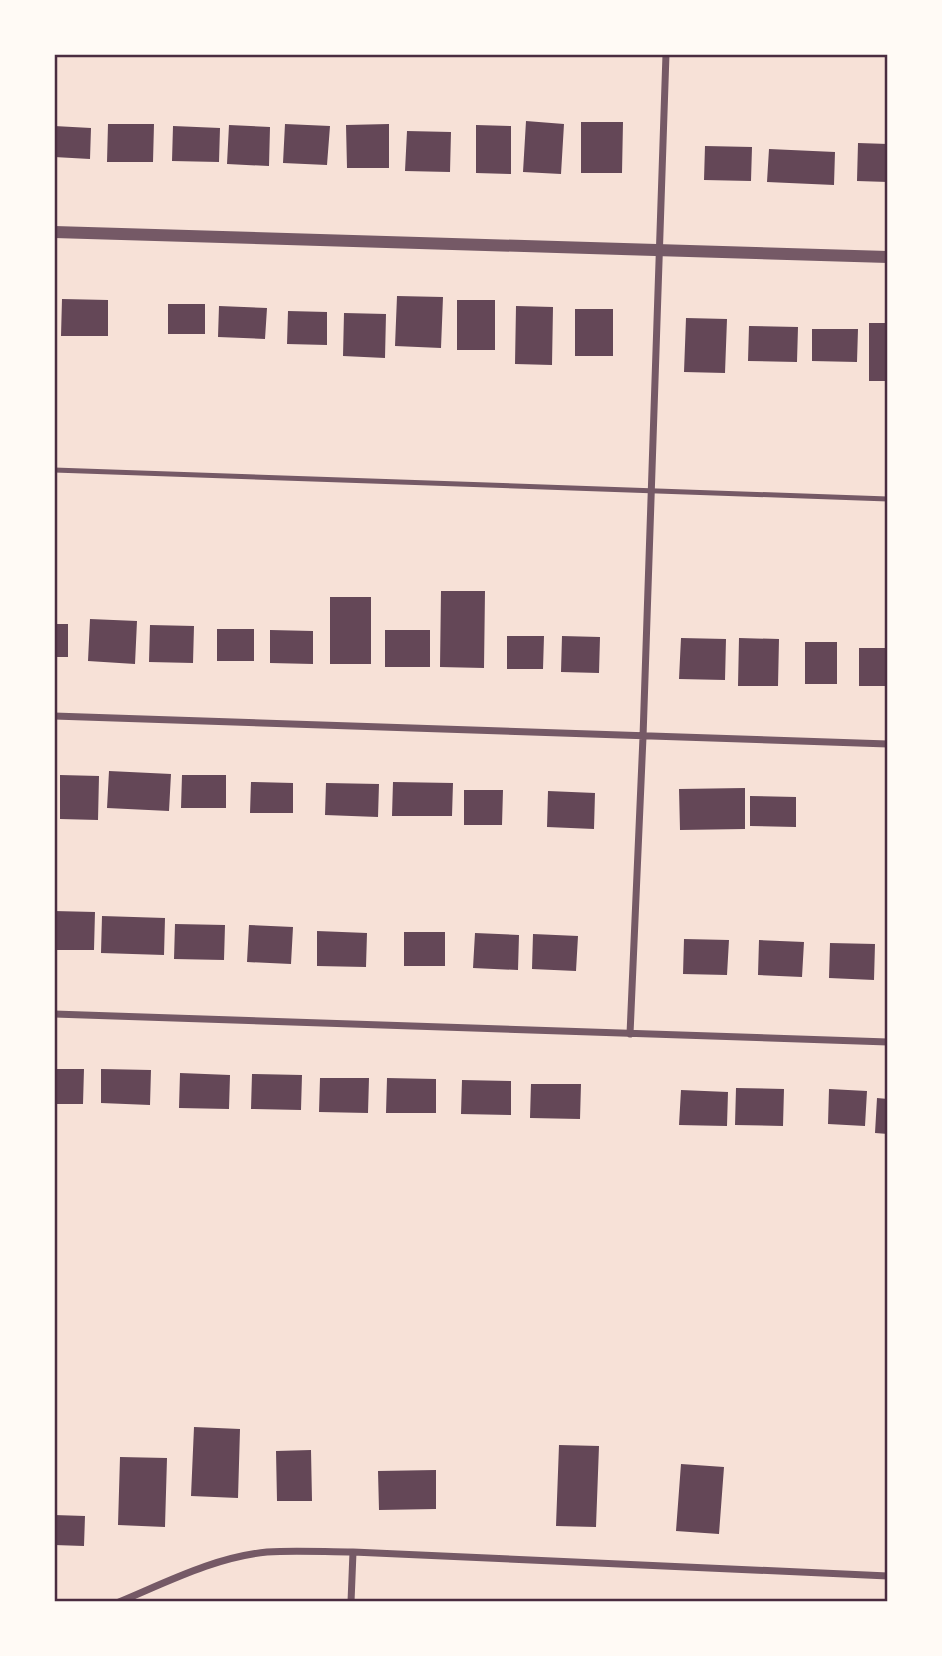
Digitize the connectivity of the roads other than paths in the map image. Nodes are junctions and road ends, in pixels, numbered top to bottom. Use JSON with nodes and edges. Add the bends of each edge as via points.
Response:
{"nodes":[{"id":1,"x":666,"y":54,"type":"edge"},
{"id":2,"x":54,"y":232,"type":"edge"},
{"id":3,"x":660,"y":250,"type":"junction"},
{"id":4,"x":888,"y":257,"type":"edge"},
{"id":5,"x":54,"y":470,"type":"edge"},
{"id":6,"x":650,"y":491,"type":"junction"},
{"id":7,"x":888,"y":499,"type":"edge"},
{"id":8,"x":54,"y":716,"type":"edge"},
{"id":9,"x":643,"y":737,"type":"junction"},
{"id":10,"x":888,"y":744,"type":"edge"},
{"id":11,"x":54,"y":1014,"type":"edge"},
{"id":12,"x":630,"y":1034,"type":"junction"},
{"id":13,"x":888,"y":1042,"type":"edge"},
{"id":14,"x":353,"y":1552,"type":"junction"},
{"id":15,"x":888,"y":1576,"type":"edge"},
{"id":16,"x":119,"y":1602,"type":"edge"},
{"id":17,"x":351,"y":1602,"type":"edge"}],
"edges":[{"from":1,"to":3,"type":"street"},
{"from":2,"to":3,"type":"street"},
{"from":3,"to":4,"type":"street"},
{"from":3,"to":6,"type":"street"},
{"from":5,"to":6,"type":"lane"},
{"from":6,"to":7,"type":"lane"},
{"from":6,"to":9,"type":"street"},
{"from":8,"to":9,"type":"street"},
{"from":9,"to":10,"type":"street"},
{"from":9,"to":12,"type":"street"},
{"from":11,"to":12,"type":"street"},
{"from":12,"to":13,"type":"street"},
{"from":14,"to":15,"type":"street"},
{"from":14,"to":16,"type":"street","via":[[267,1552],[229,1559]]},
{"from":14,"to":17,"type":"street"}]}
